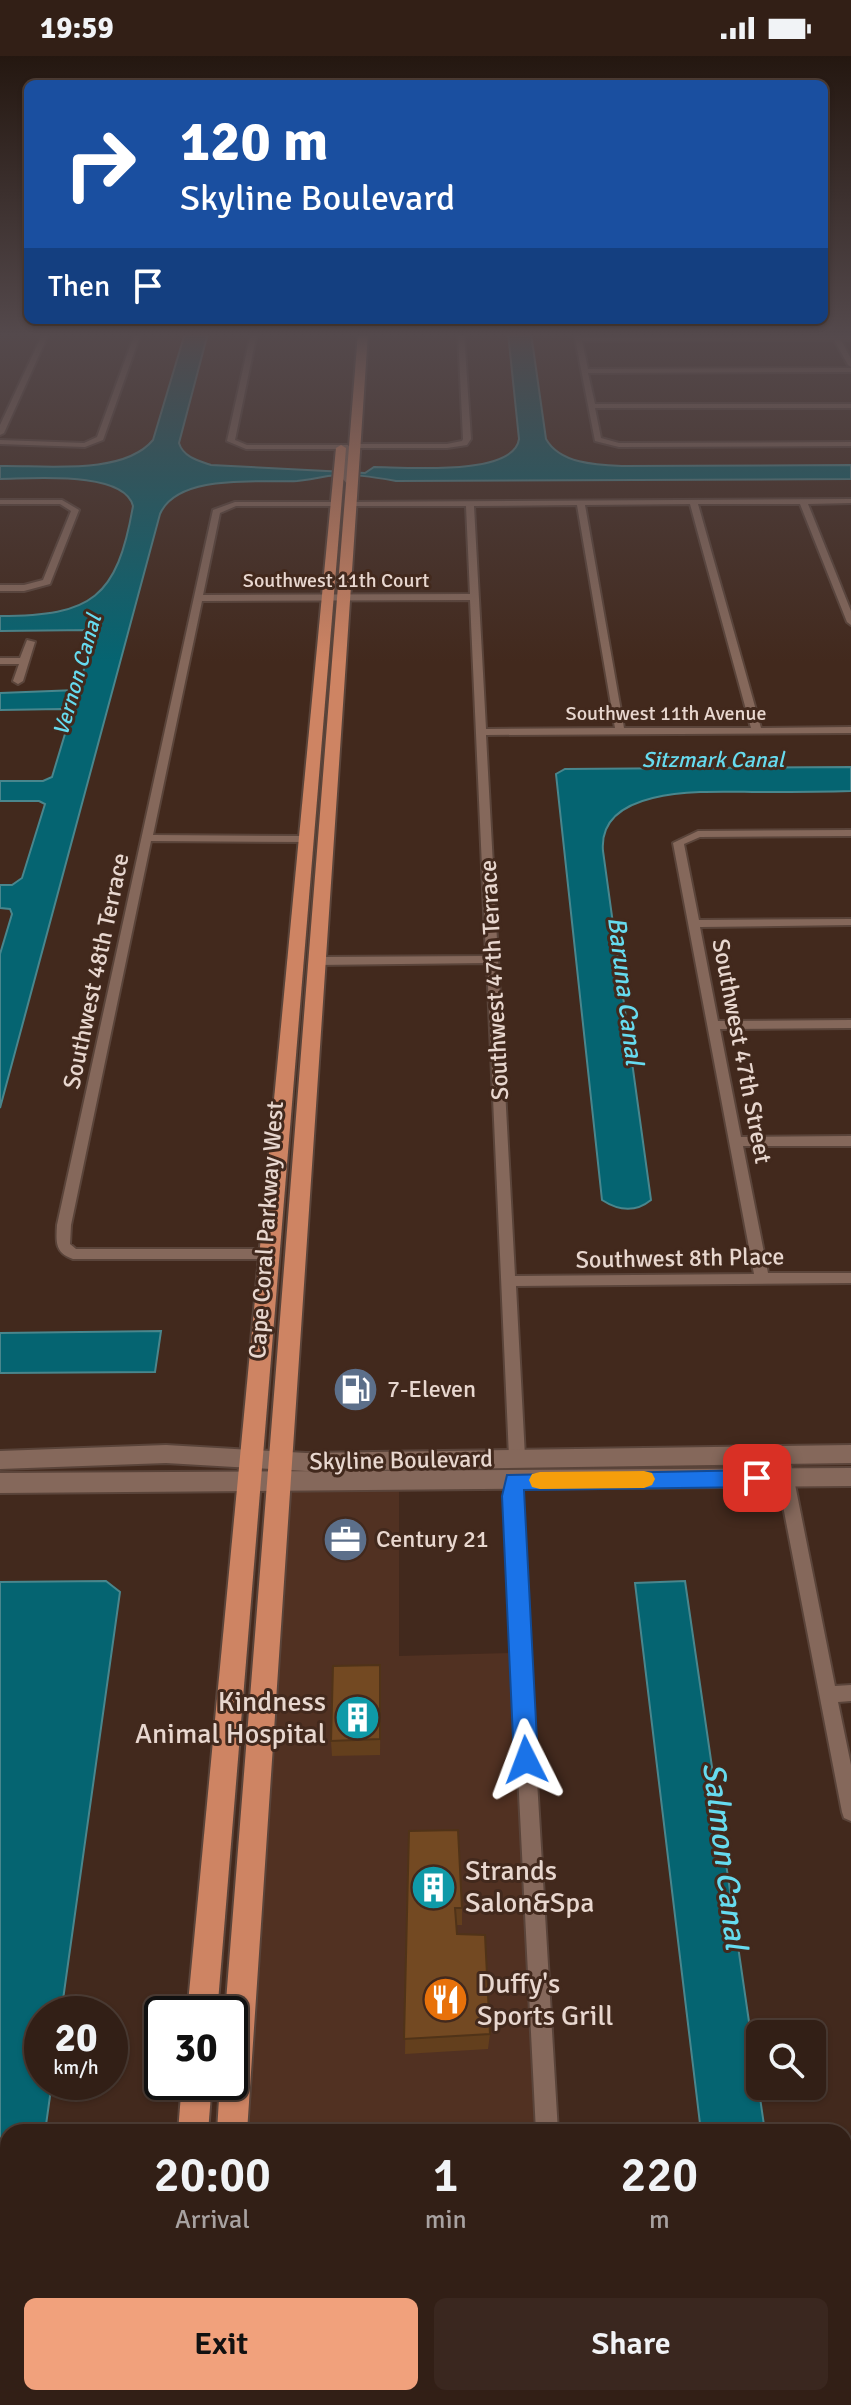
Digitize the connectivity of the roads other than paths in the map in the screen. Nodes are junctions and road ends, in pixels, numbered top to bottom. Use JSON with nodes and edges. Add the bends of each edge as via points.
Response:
{"nodes":[{"id":1,"x":0,"y":443,"type":"edge"},
{"id":2,"x":94,"y":443,"type":"edge"},
{"id":3,"x":233,"y":443,"type":"edge"},
{"id":4,"x":342,"y":443,"type":"edge"},
{"id":5,"x":355,"y":443,"type":"edge"},
{"id":6,"x":464,"y":443,"type":"edge"},
{"id":7,"x":605,"y":443,"type":"edge"},
{"id":8,"x":851,"y":444,"type":"edge"},
{"id":9,"x":355,"y":446,"type":"junction"},
{"id":10,"x":341,"y":447,"type":"junction"},
{"id":11,"x":349,"y":479,"type":"junction"},
{"id":12,"x":851,"y":501,"type":"edge"},
{"id":13,"x":0,"y":502,"type":"edge"},
{"id":14,"x":693,"y":502,"type":"junction"},
{"id":15,"x":803,"y":502,"type":"junction"},
{"id":16,"x":470,"y":503,"type":"junction"},
{"id":17,"x":581,"y":503,"type":"junction"},
{"id":18,"x":344,"y":504,"type":"junction"},
{"id":19,"x":0,"y":588,"type":"edge"},
{"id":20,"x":474,"y":597,"type":"junction"},
{"id":21,"x":198,"y":598,"type":"junction"},
{"id":22,"x":336,"y":598,"type":"junction"},
{"id":23,"x":851,"y":622,"type":"edge"},
{"id":24,"x":30,"y":642,"type":"dead end"},
{"id":25,"x":0,"y":661,"type":"edge"},
{"id":26,"x":24,"y":661,"type":"junction"},
{"id":27,"x":18,"y":681,"type":"dead end"},
{"id":28,"x":757,"y":730,"type":"junction"},
{"id":29,"x":851,"y":730,"type":"edge"},
{"id":30,"x":620,"y":731,"type":"junction"},
{"id":31,"x":481,"y":732,"type":"junction"},
{"id":32,"x":314,"y":761,"type":"junction"},
{"id":33,"x":327,"y":830,"type":"junction"},
{"id":34,"x":851,"y":833,"type":"edge"},
{"id":35,"x":146,"y":838,"type":"junction"},
{"id":36,"x":307,"y":839,"type":"junction"},
{"id":37,"x":851,"y":922,"type":"edge"},
{"id":38,"x":320,"y":924,"type":"junction"},
{"id":39,"x":692,"y":924,"type":"junction"},
{"id":40,"x":493,"y":959,"type":"junction"},
{"id":41,"x":317,"y":961,"type":"junction"},
{"id":42,"x":851,"y":1024,"type":"edge"},
{"id":43,"x":712,"y":1025,"type":"junction"},
{"id":44,"x":851,"y":1141,"type":"edge"},
{"id":45,"x":735,"y":1142,"type":"junction"},
{"id":46,"x":270,"y":1254,"type":"junction"},
{"id":47,"x":851,"y":1278,"type":"edge"},
{"id":48,"x":762,"y":1279,"type":"junction"},
{"id":49,"x":509,"y":1281,"type":"junction"},
{"id":50,"x":781,"y":1454,"type":"junction"},
{"id":51,"x":851,"y":1454,"type":"edge"},
{"id":52,"x":690,"y":1455,"type":"junction"},
{"id":53,"x":517,"y":1457,"type":"junction"},
{"id":54,"x":0,"y":1460,"type":"edge"},
{"id":55,"x":249,"y":1472,"type":"junction"},
{"id":56,"x":279,"y":1472,"type":"junction"},
{"id":57,"x":851,"y":1477,"type":"edge"},
{"id":58,"x":786,"y":1478,"type":"junction"},
{"id":59,"x":514,"y":1481,"type":"junction"},
{"id":60,"x":395,"y":1482,"type":"junction"},
{"id":61,"x":0,"y":1483,"type":"edge"},
{"id":62,"x":851,"y":1693,"type":"edge"},
{"id":63,"x":828,"y":1694,"type":"junction"},
{"id":64,"x":851,"y":1812,"type":"edge"},
{"id":65,"x":204,"y":1996,"type":"edge"},
{"id":66,"x":196,"y":2100,"type":"edge"},
{"id":67,"x":194,"y":2124,"type":"edge"},
{"id":68,"x":233,"y":2124,"type":"edge"},
{"id":69,"x":547,"y":2124,"type":"edge"}],
"edges":[{"from":1,"to":2,"type":"street"},
{"from":3,"to":10,"type":"street"},
{"from":4,"to":10,"type":"main road","name":"Cape Coral Parkway West"},
{"from":5,"to":9,"type":"main road","name":"Cape Coral Parkway West"},
{"from":6,"to":9,"type":"street"},
{"from":7,"to":8,"type":"street"},
{"from":9,"to":11,"type":"main road","name":"Cape Coral Parkway West"},
{"from":10,"to":11,"type":"main road","name":"Cape Coral Parkway West","via":[[340,467]]},
{"from":10,"to":11,"type":"street","via":[[349,452]]},
{"from":11,"to":18,"type":"main road","name":"Cape Coral Parkway West"},
{"from":12,"to":15,"type":"street"},
{"from":13,"to":19,"type":"street","via":[[69,504],[75,510],[51,578],[40,586]]},
{"from":14,"to":15,"type":"street"},
{"from":14,"to":17,"type":"street"},
{"from":14,"to":28,"type":"street"},
{"from":15,"to":23,"type":"street"},
{"from":16,"to":17,"type":"street"},
{"from":16,"to":18,"type":"street"},
{"from":16,"to":20,"type":"street","name":"Southwest 47th Terrace"},
{"from":17,"to":30,"type":"street"},
{"from":18,"to":21,"type":"street","name":"Southwest 48th Terrace","via":[[226,506],[216,512]]},
{"from":18,"to":22,"type":"main road","name":"Cape Coral Parkway West"},
{"from":20,"to":22,"type":"street","name":"Southwest 11th Court"},
{"from":20,"to":31,"type":"street","name":"Southwest 47th Terrace"},
{"from":21,"to":22,"type":"street","name":"Southwest 11th Court"},
{"from":21,"to":35,"type":"street","name":"Southwest 48th Terrace"},
{"from":22,"to":32,"type":"main road","name":"Cape Coral Parkway West"},
{"from":22,"to":33,"type":"main road","name":"Cape Coral Parkway West"},
{"from":24,"to":26,"type":"street"},
{"from":25,"to":26,"type":"street"},
{"from":26,"to":27,"type":"street"},
{"from":28,"to":29,"type":"street","name":"Southwest 11th Avenue"},
{"from":28,"to":30,"type":"street","name":"Southwest 11th Avenue"},
{"from":30,"to":31,"type":"street","name":"Southwest 11th Avenue"},
{"from":31,"to":40,"type":"street","name":"Southwest 47th Terrace"},
{"from":32,"to":33,"type":"main road","via":[[322,777],[318,825]]},
{"from":32,"to":36,"type":"main road","name":"Cape Coral Parkway West"},
{"from":33,"to":38,"type":"main road","name":"Cape Coral Parkway West"},
{"from":34,"to":39,"type":"street","name":"Southwest 47th Street","via":[[687,836],[678,850]]},
{"from":35,"to":36,"type":"street"},
{"from":35,"to":46,"type":"street","name":"Southwest 48th Terrace","via":[[63,1246],[87,1256]]},
{"from":36,"to":38,"type":"main road","via":[[316,852],[311,910]]},
{"from":36,"to":46,"type":"main road","name":"Cape Coral Parkway West"},
{"from":37,"to":39,"type":"street"},
{"from":38,"to":41,"type":"main road","name":"Cape Coral Parkway West"},
{"from":39,"to":43,"type":"street","name":"Southwest 47th Street"},
{"from":40,"to":41,"type":"street"},
{"from":40,"to":49,"type":"street","name":"Southwest 47th Terrace"},
{"from":41,"to":56,"type":"main road","name":"Cape Coral Parkway West"},
{"from":42,"to":43,"type":"street"},
{"from":43,"to":45,"type":"street","name":"Southwest 47th Street"},
{"from":44,"to":45,"type":"street"},
{"from":45,"to":48,"type":"street","name":"Southwest 47th Street"},
{"from":46,"to":55,"type":"main road","name":"Cape Coral Parkway West"},
{"from":47,"to":48,"type":"street","name":"Southwest 8th Place"},
{"from":48,"to":49,"type":"street","name":"Southwest 8th Place"},
{"from":49,"to":53,"type":"street","name":"Southwest 47th Terrace"},
{"from":50,"to":51,"type":"street","name":"Skyline Boulevard"},
{"from":50,"to":52,"type":"street","name":"Skyline Boulevard"},
{"from":50,"to":58,"type":"street"},
{"from":52,"to":53,"type":"street","name":"Skyline Boulevard"},
{"from":52,"to":59,"type":"street","via":[[636,1466],[549,1466]]},
{"from":53,"to":56,"type":"street","name":"Skyline Boulevard"},
{"from":53,"to":60,"type":"street","via":[[495,1473],[413,1476]]},
{"from":54,"to":55,"type":"street","name":"Skyline Boulevard","via":[[214,1455]]},
{"from":55,"to":56,"type":"street","name":"Skyline Boulevard"},
{"from":55,"to":61,"type":"street","name":"Skyline Boulevard"},
{"from":55,"to":65,"type":"main road","name":"Cape Coral Parkway West"},
{"from":56,"to":60,"type":"street","name":"Skyline Boulevard"},
{"from":56,"to":68,"type":"main road","name":"Cape Coral Parkway West"},
{"from":57,"to":58,"type":"street","name":"Skyline Boulevard"},
{"from":58,"to":59,"type":"street","name":"Skyline Boulevard"},
{"from":58,"to":63,"type":"street"},
{"from":59,"to":60,"type":"street","name":"Skyline Boulevard"},
{"from":59,"to":69,"type":"street"},
{"from":62,"to":63,"type":"street"},
{"from":63,"to":64,"type":"street"},
{"from":66,"to":67,"type":"main road"}]}
